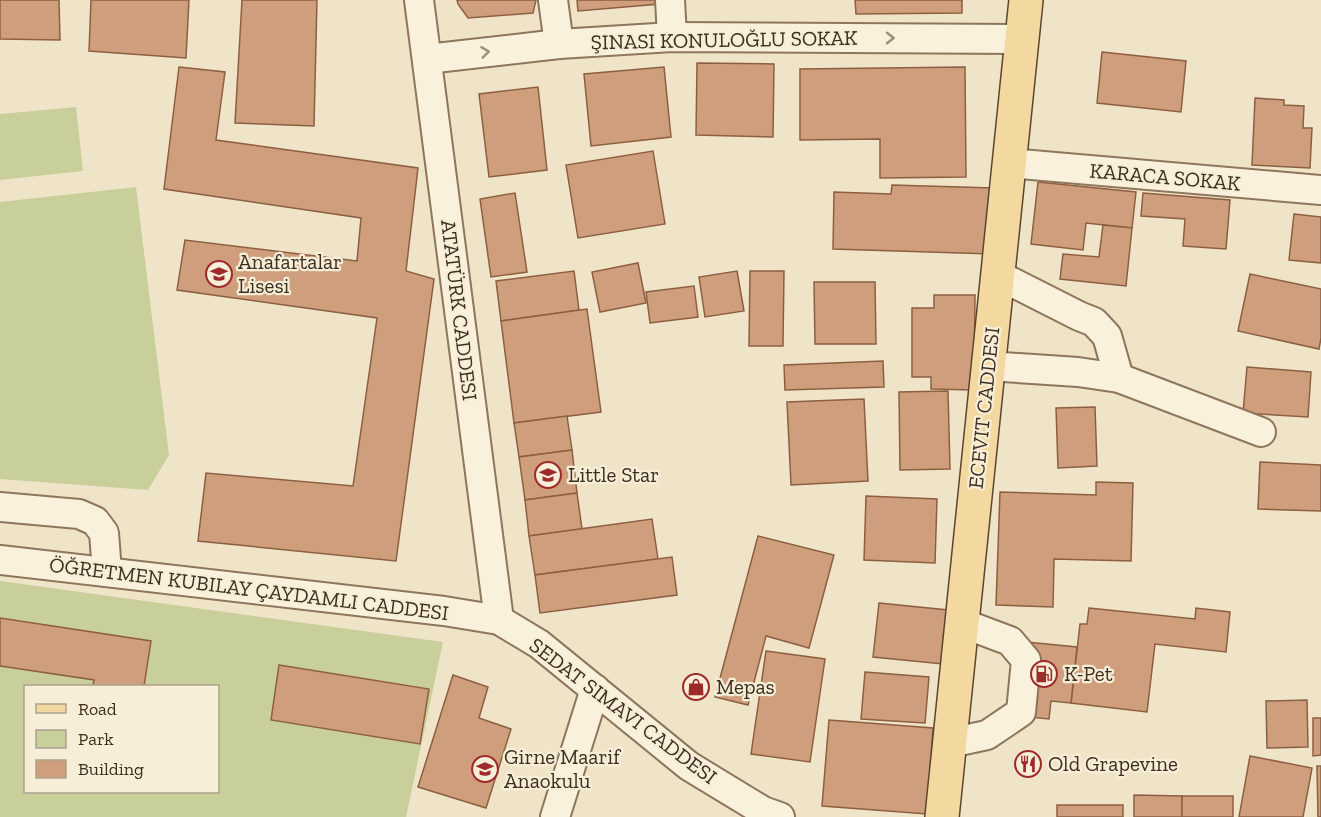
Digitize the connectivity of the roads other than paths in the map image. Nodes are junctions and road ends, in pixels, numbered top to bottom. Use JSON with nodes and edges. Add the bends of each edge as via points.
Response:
{"nodes":[{"id":1,"x":419,"y":0,"type":"edge"},
{"id":2,"x":554,"y":0,"type":"edge"},
{"id":3,"x":670,"y":0,"type":"edge"},
{"id":4,"x":1026,"y":0,"type":"edge"},
{"id":5,"x":672,"y":37,"type":"junction"},
{"id":6,"x":1022,"y":39,"type":"junction"},
{"id":7,"x":559,"y":44,"type":"junction"},
{"id":8,"x":427,"y":59,"type":"junction"},
{"id":9,"x":1009,"y":163,"type":"junction"},
{"id":10,"x":1321,"y":190,"type":"edge"},
{"id":11,"x":998,"y":275,"type":"junction"},
{"id":12,"x":988,"y":366,"type":"junction"},
{"id":13,"x":1119,"y":378,"type":"junction"},
{"id":14,"x":1261,"y":432,"type":"dead end"},
{"id":15,"x":0,"y":507,"type":"edge"},
{"id":16,"x":0,"y":560,"type":"edge"},
{"id":17,"x":107,"y":572,"type":"junction"},
{"id":18,"x":498,"y":620,"type":"junction"},
{"id":19,"x":962,"y":623,"type":"junction"},
{"id":20,"x":595,"y":689,"type":"junction"},
{"id":21,"x":950,"y":743,"type":"junction"},
{"id":22,"x":768,"y":815,"type":"edge"},
{"id":23,"x":555,"y":817,"type":"edge"},
{"id":24,"x":942,"y":817,"type":"edge"}],
"edges":[{"from":1,"to":8,"type":"street","name":"ATATÜRK CADDESI"},
{"from":2,"to":7,"type":"street"},
{"from":3,"to":5,"type":"street"},
{"from":4,"to":6,"type":"main road","name":"ECEVIT CADDESI"},
{"from":5,"to":6,"type":"street","name":"ŞINASI KONULOĞLU SOKAK","one_way":true},
{"from":5,"to":7,"type":"street","name":"ŞINASI KONULOĞLU SOKAK"},
{"from":6,"to":9,"type":"main road","name":"ECEVIT CADDESI"},
{"from":8,"to":7,"type":"street","name":"ŞINASI KONULOĞLU SOKAK","one_way":true},
{"from":8,"to":18,"type":"street","name":"ATATÜRK CADDESI"},
{"from":9,"to":10,"type":"street","name":"KARACA SOKAK"},
{"from":9,"to":11,"type":"main road","name":"ECEVIT CADDESI"},
{"from":11,"to":12,"type":"main road","name":"ECEVIT CADDESI"},
{"from":11,"to":13,"type":"street","via":[[1094,321],[1107,336]]},
{"from":12,"to":13,"type":"street"},
{"from":12,"to":19,"type":"main road","name":"ECEVIT CADDESI"},
{"from":13,"to":14,"type":"street"},
{"from":15,"to":17,"type":"street","via":[[79,514],[95,521],[104,533]]},
{"from":16,"to":17,"type":"street"},
{"from":17,"to":18,"type":"street"},
{"from":18,"to":20,"type":"street","name":"SEDAT SIMAVI CADDESI","via":[[539,644]]},
{"from":19,"to":21,"type":"main road","name":"ECEVIT CADDESI"},
{"from":19,"to":21,"type":"street","via":[[1010,641],[1026,660],[1021,712],[987,735]]},
{"from":20,"to":22,"type":"street","name":"SEDAT SIMAVI CADDESI","via":[[689,766]]},
{"from":20,"to":23,"type":"street"},
{"from":21,"to":24,"type":"main road","name":"ECEVIT CADDESI"}]}
